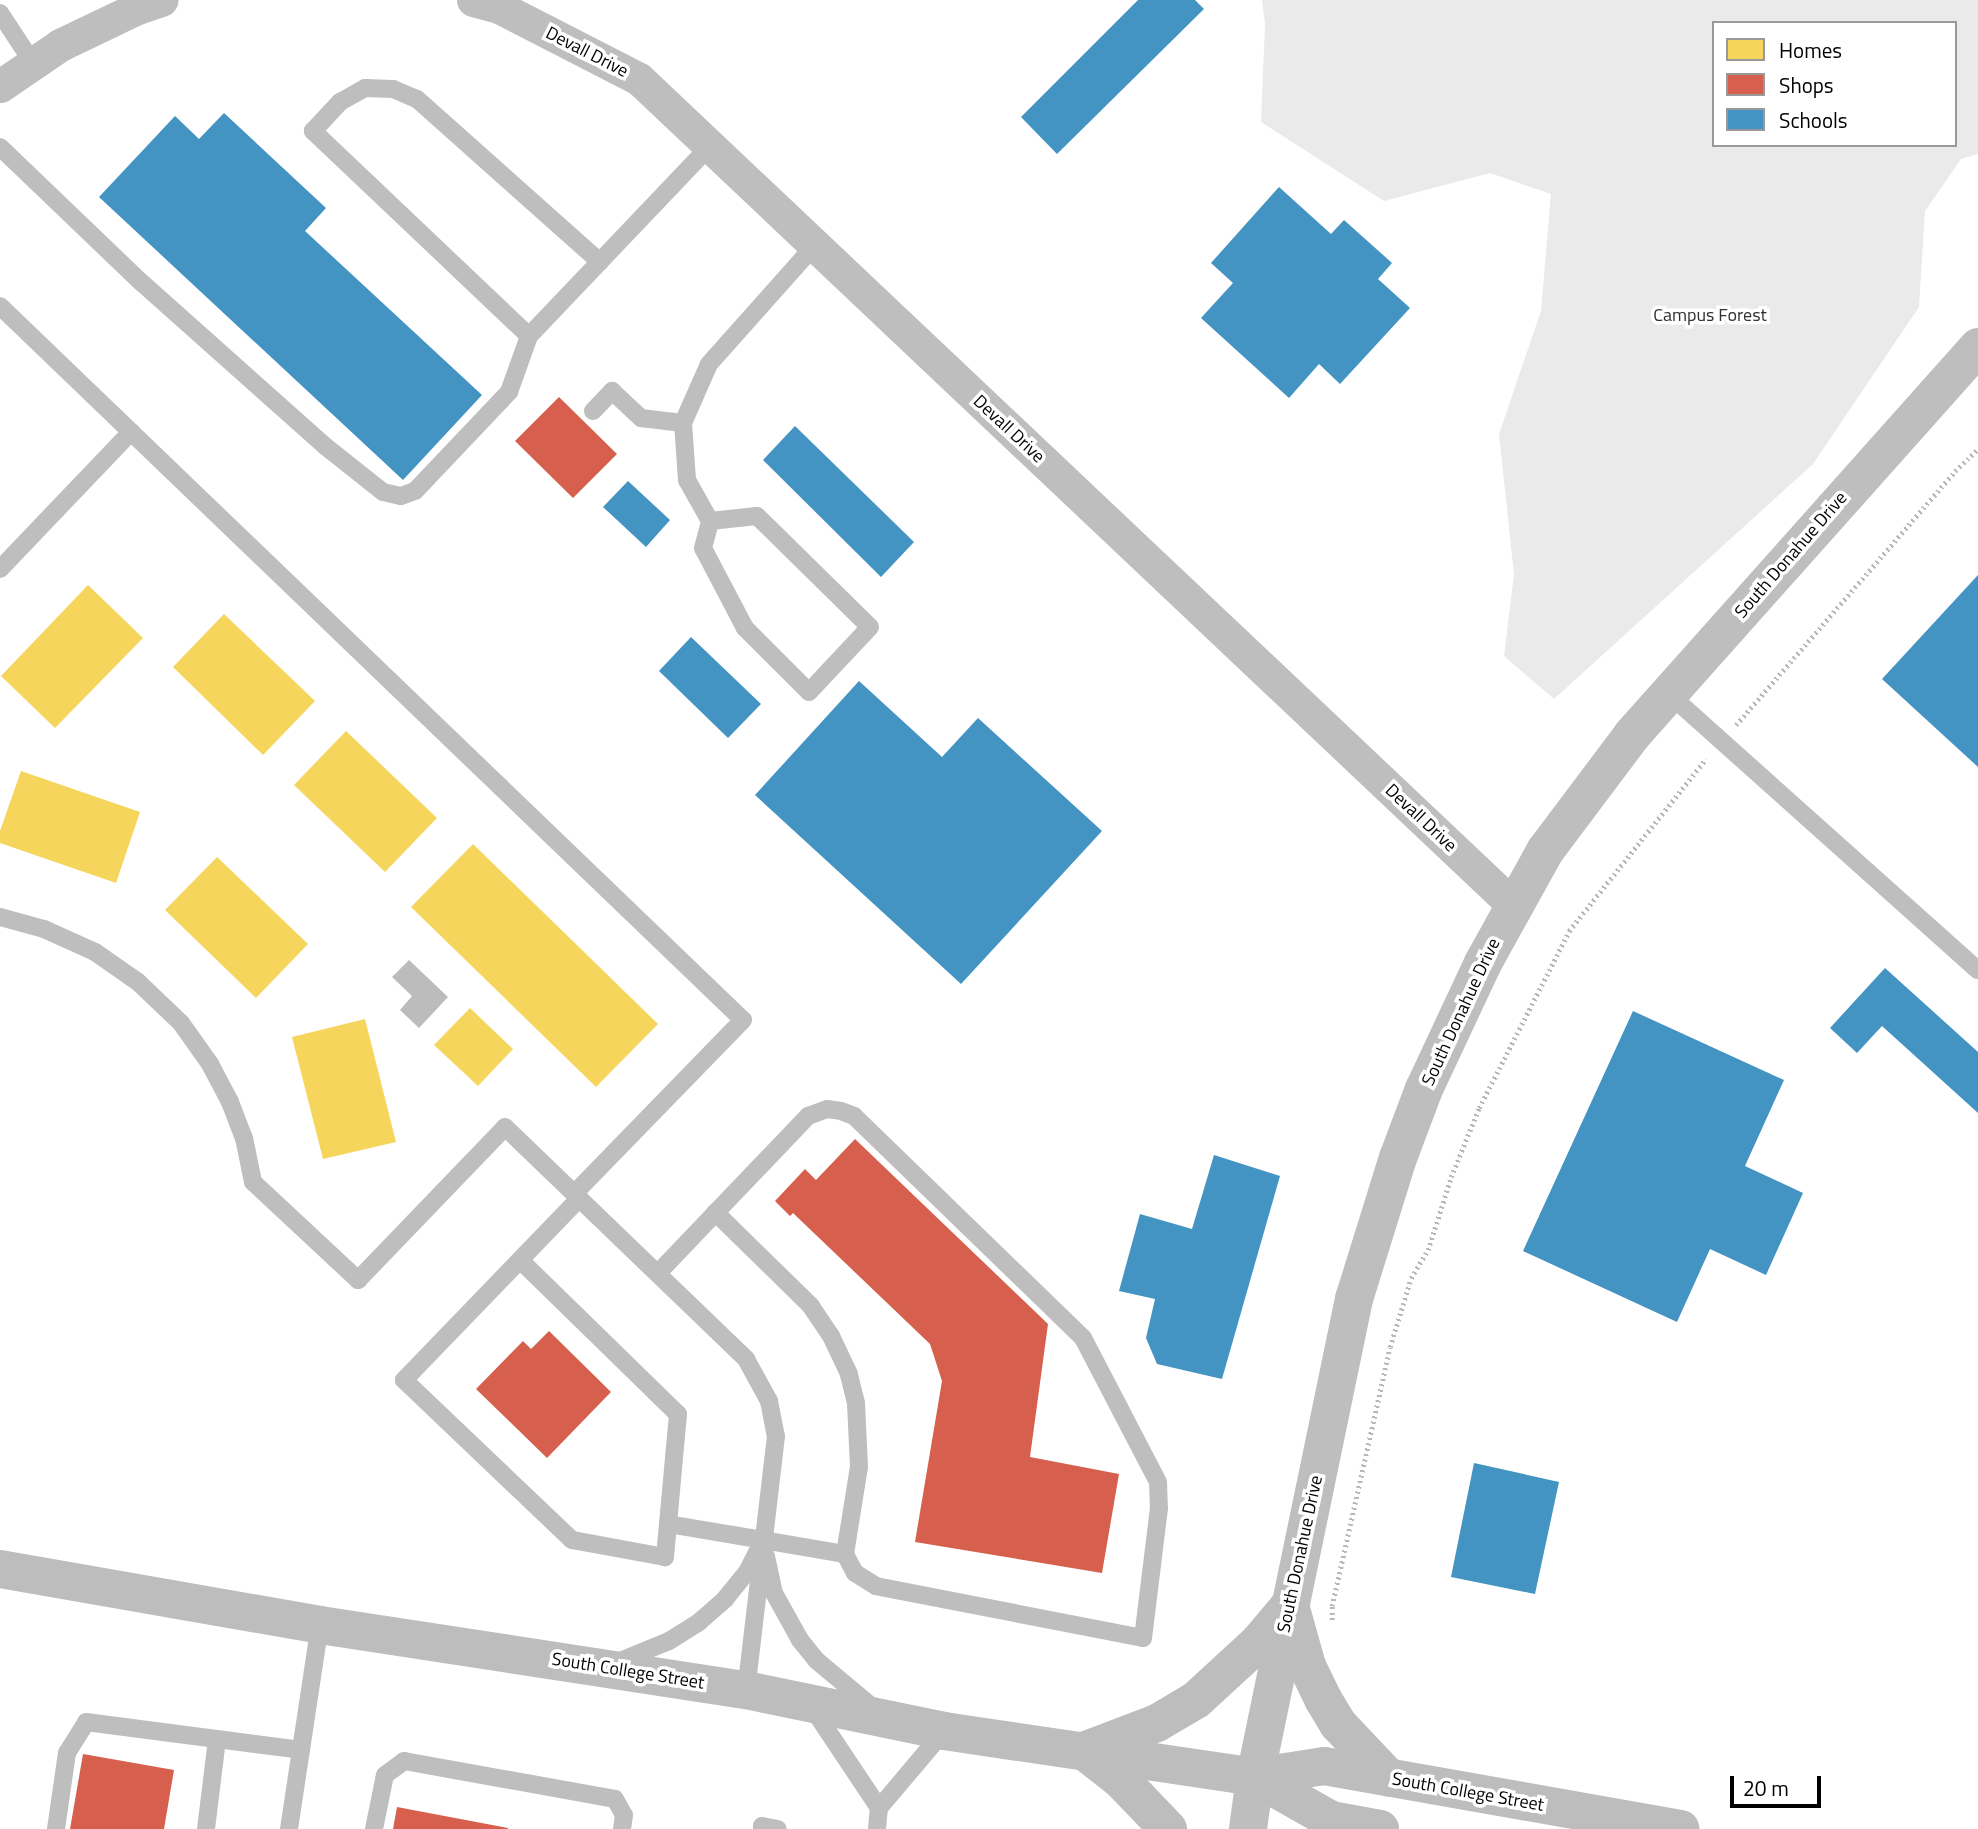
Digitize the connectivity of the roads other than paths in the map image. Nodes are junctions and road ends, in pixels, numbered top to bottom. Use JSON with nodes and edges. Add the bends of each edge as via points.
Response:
{"nodes":[{"id":1,"x":161,"y":0,"type":"edge"},
{"id":2,"x":472,"y":0,"type":"edge"},
{"id":3,"x":0,"y":13,"type":"edge"},
{"id":4,"x":33,"y":63,"type":"junction"},
{"id":5,"x":0,"y":86,"type":"edge"},
{"id":6,"x":0,"y":146,"type":"edge"},
{"id":7,"x":710,"y":146,"type":"junction"},
{"id":8,"x":815,"y":245,"type":"junction"},
{"id":9,"x":600,"y":262,"type":"junction"},
{"id":10,"x":0,"y":306,"type":"edge"},
{"id":11,"x":529,"y":336,"type":"junction"},
{"id":12,"x":1978,"y":346,"type":"edge"},
{"id":13,"x":593,"y":411,"type":"dead end"},
{"id":14,"x":683,"y":423,"type":"junction"},
{"id":15,"x":131,"y":432,"type":"junction"},
{"id":16,"x":710,"y":521,"type":"junction"},
{"id":17,"x":0,"y":569,"type":"edge"},
{"id":18,"x":1669,"y":694,"type":"junction"},
{"id":19,"x":1513,"y":905,"type":"junction"},
{"id":20,"x":0,"y":917,"type":"edge"},
{"id":21,"x":1978,"y":970,"type":"edge"},
{"id":22,"x":577,"y":1196,"type":"junction"},
{"id":23,"x":715,"y":1212,"type":"junction"},
{"id":24,"x":521,"y":1261,"type":"junction"},
{"id":25,"x":658,"y":1273,"type":"junction"},
{"id":26,"x":668,"y":1524,"type":"junction"},
{"id":27,"x":763,"y":1539,"type":"junction"},
{"id":28,"x":845,"y":1554,"type":"junction"},
{"id":29,"x":0,"y":1569,"type":"edge"},
{"id":30,"x":1290,"y":1605,"type":"junction"},
{"id":31,"x":320,"y":1625,"type":"junction"},
{"id":32,"x":603,"y":1667,"type":"junction"},
{"id":33,"x":746,"y":1690,"type":"junction"},
{"id":34,"x":809,"y":1703,"type":"junction"},
{"id":35,"x":888,"y":1718,"type":"junction"},
{"id":36,"x":944,"y":1731,"type":"junction"},
{"id":37,"x":218,"y":1740,"type":"junction"},
{"id":38,"x":301,"y":1750,"type":"junction"},
{"id":39,"x":1084,"y":1751,"type":"junction"},
{"id":40,"x":1255,"y":1777,"type":"junction"},
{"id":41,"x":1389,"y":1778,"type":"junction"},
{"id":42,"x":879,"y":1808,"type":"junction"},
{"id":43,"x":56,"y":1829,"type":"edge"},
{"id":44,"x":206,"y":1829,"type":"edge"},
{"id":45,"x":289,"y":1829,"type":"edge"},
{"id":46,"x":374,"y":1829,"type":"edge"},
{"id":47,"x":622,"y":1829,"type":"edge"},
{"id":48,"x":762,"y":1829,"type":"edge"},
{"id":49,"x":778,"y":1829,"type":"edge"},
{"id":50,"x":877,"y":1829,"type":"edge"},
{"id":51,"x":1168,"y":1829,"type":"edge"},
{"id":52,"x":1248,"y":1829,"type":"edge"},
{"id":53,"x":1380,"y":1829,"type":"edge"},
{"id":54,"x":1680,"y":1829,"type":"edge"}],
"edges":[{"from":1,"to":4,"type":"street","via":[[88,30]]},
{"from":2,"to":7,"type":"street","name":"Devall Drive","via":[[499,7],[639,79]]},
{"from":3,"to":4,"type":"lane"},
{"from":4,"to":5,"type":"street"},
{"from":6,"to":11,"type":"lane","via":[[141,282],[383,492],[401,496],[415,491],[509,392]]},
{"from":7,"to":8,"type":"street","name":"Devall Drive"},
{"from":7,"to":9,"type":"lane"},
{"from":8,"to":14,"type":"lane","via":[[709,364]]},
{"from":8,"to":19,"type":"street","name":"Devall Drive"},
{"from":9,"to":11,"type":"lane"},
{"from":9,"to":11,"type":"lane","via":[[417,99],[393,89],[365,88],[340,102],[313,131]]},
{"from":10,"to":15,"type":"lane"},
{"from":12,"to":18,"type":"street","name":"South Donahue Drive"},
{"from":13,"to":14,"type":"lane","via":[[612,391],[641,418]]},
{"from":14,"to":16,"type":"lane","via":[[687,480]]},
{"from":15,"to":17,"type":"lane"},
{"from":15,"to":22,"type":"lane","via":[[743,1020]]},
{"from":16,"to":16,"type":"lane","via":[[702,548],[745,628],[810,692],[870,627],[757,516]]},
{"from":18,"to":19,"type":"street","name":"South Donahue Drive","via":[[1583,799]]},
{"from":18,"to":21,"type":"lane"},
{"from":19,"to":30,"type":"street","name":"South Donahue Drive","via":[[1424,1089],[1378,1217],[1337,1371]]},
{"from":20,"to":22,"type":"lane","via":[[44,929],[95,952],[138,982],[181,1023],[230,1102],[244,1138],[253,1182],[358,1280],[505,1127]]},
{"from":22,"to":24,"type":"lane"},
{"from":22,"to":25,"type":"lane"},
{"from":23,"to":25,"type":"lane"},
{"from":23,"to":28,"type":"lane","via":[[811,1306],[849,1374],[860,1433]]},
{"from":23,"to":28,"type":"lane","via":[[808,1116],[827,1110],[854,1116],[1083,1338],[1158,1482],[1143,1638],[876,1586],[855,1573]]},
{"from":24,"to":26,"type":"lane","via":[[678,1414]]},
{"from":24,"to":26,"type":"lane","via":[[404,1380],[572,1541],[665,1557]]},
{"from":25,"to":27,"type":"lane","via":[[746,1359],[769,1401],[776,1436]]},
{"from":26,"to":27,"type":"lane"},
{"from":27,"to":28,"type":"lane"},
{"from":27,"to":32,"type":"lane","via":[[747,1572],[725,1600],[699,1622],[669,1641]]},
{"from":27,"to":33,"type":"lane"},
{"from":27,"to":35,"type":"lane","via":[[774,1593],[800,1640],[841,1683]]},
{"from":29,"to":31,"type":"main road","name":"South College Street"},
{"from":30,"to":39,"type":"main road","via":[[1259,1642],[1196,1700],[1157,1723]]},
{"from":30,"to":40,"type":"street","name":"South Donahue Drive"},
{"from":30,"to":41,"type":"main road","via":[[1307,1666],[1323,1699],[1338,1724]]},
{"from":31,"to":32,"type":"main road","name":"South College Street"},
{"from":31,"to":38,"type":"lane"},
{"from":32,"to":33,"type":"main road","name":"South College Street"},
{"from":33,"to":34,"type":"main road","name":"South College Street"},
{"from":34,"to":35,"type":"main road","name":"South College Street"},
{"from":34,"to":42,"type":"lane"},
{"from":35,"to":36,"type":"main road","name":"South College Street"},
{"from":36,"to":39,"type":"main road","name":"South College Street"},
{"from":36,"to":42,"type":"lane"},
{"from":37,"to":38,"type":"lane"},
{"from":37,"to":43,"type":"lane","via":[[86,1722],[68,1754]]},
{"from":37,"to":44,"type":"lane"},
{"from":38,"to":45,"type":"lane"},
{"from":39,"to":40,"type":"main road","name":"South College Street"},
{"from":39,"to":51,"type":"main road","via":[[1121,1780]]},
{"from":40,"to":41,"type":"main road","name":"South College Street","via":[[1324,1766]]},
{"from":40,"to":52,"type":"street","name":"South Donahue Drive"},
{"from":40,"to":53,"type":"main road","name":"South College Street","via":[[1331,1820]]},
{"from":41,"to":54,"type":"main road","name":"South College Street"},
{"from":42,"to":50,"type":"lane"},
{"from":46,"to":47,"type":"lane","via":[[385,1775],[404,1761],[615,1799],[624,1815]]},
{"from":48,"to":49,"type":"lane"}]}
